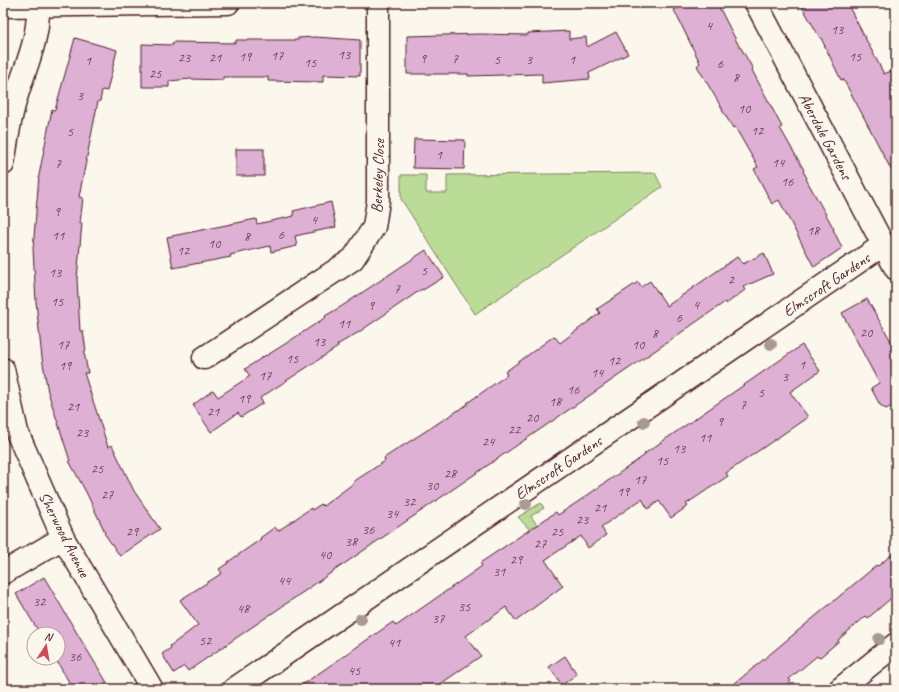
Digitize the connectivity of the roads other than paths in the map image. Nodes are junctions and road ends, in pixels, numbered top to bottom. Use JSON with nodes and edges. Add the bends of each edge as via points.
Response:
{"nodes":[{"id":1,"x":228,"y":3,"type":"edge"},
{"id":2,"x":378,"y":3,"type":"edge"},
{"id":3,"x":756,"y":3,"type":"edge"},
{"id":4,"x":50,"y":5,"type":"edge"},
{"id":5,"x":3,"y":6,"type":"edge"},
{"id":6,"x":3,"y":164,"type":"edge"},
{"id":7,"x":883,"y":245,"type":"junction"},
{"id":8,"x":896,"y":269,"type":"edge"},
{"id":9,"x":204,"y":358,"type":"dead end"},
{"id":10,"x":3,"y":369,"type":"edge"},
{"id":11,"x":63,"y":538,"type":"junction"},
{"id":12,"x":3,"y":573,"type":"edge"},
{"id":13,"x":896,"y":644,"type":"edge"},
{"id":14,"x":152,"y":689,"type":"edge"},
{"id":15,"x":234,"y":689,"type":"edge"},
{"id":16,"x":840,"y":689,"type":"edge"}],
"edges":[{"from":1,"to":4,"type":"street"},
{"from":2,"to":9,"type":"street","name":"Berkeley Close","via":[[378,201],[374,227],[353,259]]},
{"from":3,"to":7,"type":"street","name":"Aberdale Gardens"},
{"from":4,"to":5,"type":"street"},
{"from":4,"to":6,"type":"street","via":[[39,21],[12,112]]},
{"from":7,"to":8,"type":"street","name":"Aberdale Gardens"},
{"from":7,"to":15,"type":"street","name":"Elmscroft Gardens"},
{"from":10,"to":11,"type":"street","name":"Sherwood Avenue","via":[[17,432]]},
{"from":11,"to":12,"type":"street"},
{"from":11,"to":14,"type":"street","name":"Sherwood Avenue"},
{"from":13,"to":16,"type":"street"}]}
